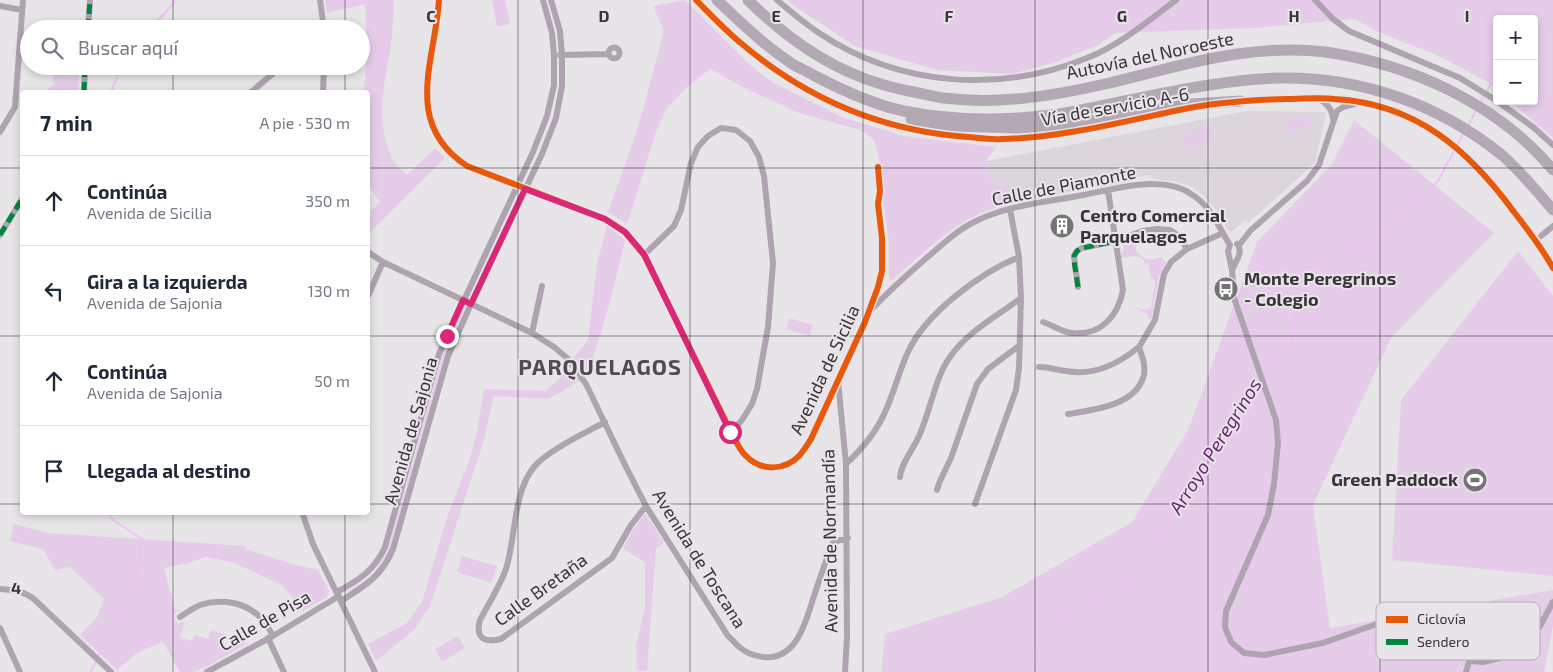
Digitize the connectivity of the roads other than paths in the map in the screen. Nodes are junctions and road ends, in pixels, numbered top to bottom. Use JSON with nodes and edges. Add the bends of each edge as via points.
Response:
{"nodes":[{"id":1,"x":23,"y":0,"type":"edge"},
{"id":2,"x":90,"y":0,"type":"edge"},
{"id":3,"x":320,"y":0,"type":"edge"},
{"id":4,"x":439,"y":0,"type":"edge"},
{"id":5,"x":543,"y":0,"type":"edge"},
{"id":6,"x":551,"y":0,"type":"edge"},
{"id":7,"x":696,"y":0,"type":"edge"},
{"id":8,"x":717,"y":0,"type":"edge"},
{"id":9,"x":748,"y":0,"type":"edge"},
{"id":10,"x":776,"y":0,"type":"edge"},
{"id":11,"x":1176,"y":0,"type":"edge"},
{"id":12,"x":1315,"y":0,"type":"edge"},
{"id":13,"x":0,"y":6,"type":"edge"},
{"id":14,"x":22,"y":10,"type":"junction"},
{"id":15,"x":21,"y":20,"type":"edge"},
{"id":16,"x":89,"y":20,"type":"edge"},
{"id":17,"x":323,"y":20,"type":"edge"},
{"id":18,"x":20,"y":38,"type":"edge"},
{"id":19,"x":608,"y":54,"type":"dead end"},
{"id":20,"x":562,"y":55,"type":"junction"},
{"id":21,"x":554,"y":56,"type":"junction"},
{"id":22,"x":85,"y":75,"type":"edge"},
{"id":23,"x":271,"y":75,"type":"edge"},
{"id":24,"x":323,"y":75,"type":"edge"},
{"id":25,"x":84,"y":90,"type":"edge"},
{"id":26,"x":253,"y":90,"type":"edge"},
{"id":27,"x":322,"y":90,"type":"edge"},
{"id":28,"x":1319,"y":98,"type":"junction"},
{"id":29,"x":1493,"y":99,"type":"edge"},
{"id":30,"x":1241,"y":101,"type":"junction"},
{"id":31,"x":1362,"y":103,"type":"junction"},
{"id":32,"x":1503,"y":105,"type":"edge"},
{"id":33,"x":903,"y":111,"type":"junction"},
{"id":34,"x":1333,"y":123,"type":"junction"},
{"id":35,"x":0,"y":132,"type":"edge"},
{"id":36,"x":1553,"y":145,"type":"edge"},
{"id":37,"x":878,"y":167,"type":"dead end"},
{"id":38,"x":1553,"y":170,"type":"edge"},
{"id":39,"x":517,"y":186,"type":"junction"},
{"id":40,"x":525,"y":189,"type":"junction"},
{"id":41,"x":1108,"y":190,"type":"junction"},
{"id":42,"x":20,"y":202,"type":"edge"},
{"id":43,"x":1010,"y":209,"type":"junction"},
{"id":44,"x":1553,"y":210,"type":"edge"},
{"id":45,"x":1553,"y":226,"type":"edge"},
{"id":46,"x":1529,"y":231,"type":"junction"},
{"id":47,"x":1223,"y":233,"type":"junction"},
{"id":48,"x":0,"y":235,"type":"edge"},
{"id":49,"x":1541,"y":236,"type":"junction"},
{"id":50,"x":1116,"y":241,"type":"junction"},
{"id":51,"x":1230,"y":245,"type":"junction"},
{"id":52,"x":1239,"y":245,"type":"junction"},
{"id":53,"x":1187,"y":249,"type":"junction"},
{"id":54,"x":644,"y":254,"type":"junction"},
{"id":55,"x":1229,"y":254,"type":"junction"},
{"id":56,"x":1238,"y":255,"type":"junction"},
{"id":57,"x":370,"y":256,"type":"edge"},
{"id":58,"x":1546,"y":256,"type":"junction"},
{"id":59,"x":1019,"y":257,"type":"junction"},
{"id":60,"x":383,"y":262,"type":"junction"},
{"id":61,"x":1553,"y":268,"type":"edge"},
{"id":62,"x":1232,"y":270,"type":"junction"},
{"id":63,"x":898,"y":282,"type":"junction"},
{"id":64,"x":542,"y":286,"type":"dead end"},
{"id":65,"x":878,"y":287,"type":"junction"},
{"id":66,"x":1078,"y":287,"type":"dead end"},
{"id":67,"x":370,"y":291,"type":"edge"},
{"id":68,"x":1021,"y":298,"type":"junction"},
{"id":69,"x":463,"y":300,"type":"junction"},
{"id":70,"x":471,"y":304,"type":"junction"},
{"id":71,"x":870,"y":311,"type":"junction"},
{"id":72,"x":1043,"y":322,"type":"dead end"},
{"id":73,"x":532,"y":333,"type":"junction"},
{"id":74,"x":1020,"y":345,"type":"junction"},
{"id":75,"x":1140,"y":347,"type":"junction"},
{"id":76,"x":1039,"y":367,"type":"dead end"},
{"id":77,"x":838,"y":380,"type":"junction"},
{"id":78,"x":1068,"y":414,"type":"dead end"},
{"id":79,"x":604,"y":422,"type":"junction"},
{"id":80,"x":730,"y":432,"type":"junction"},
{"id":81,"x":846,"y":464,"type":"junction"},
{"id":82,"x":900,"y":477,"type":"dead end"},
{"id":83,"x":937,"y":490,"type":"dead end"},
{"id":84,"x":975,"y":504,"type":"dead end"},
{"id":85,"x":646,"y":506,"type":"junction"},
{"id":86,"x":303,"y":515,"type":"edge"},
{"id":87,"x":848,"y":538,"type":"junction"},
{"id":88,"x":0,"y":588,"type":"edge"},
{"id":89,"x":339,"y":596,"type":"junction"},
{"id":90,"x":1553,"y":602,"type":"edge"},
{"id":91,"x":180,"y":617,"type":"dead end"},
{"id":92,"x":1376,"y":624,"type":"edge"},
{"id":93,"x":1540,"y":626,"type":"edge"},
{"id":94,"x":0,"y":628,"type":"edge"},
{"id":95,"x":271,"y":637,"type":"junction"},
{"id":96,"x":1492,"y":660,"type":"edge"},
{"id":97,"x":1469,"y":661,"type":"joint"},
{"id":98,"x":20,"y":672,"type":"edge"},
{"id":99,"x":111,"y":672,"type":"edge"},
{"id":100,"x":206,"y":672,"type":"edge"},
{"id":101,"x":284,"y":672,"type":"edge"},
{"id":102,"x":375,"y":672,"type":"edge"},
{"id":103,"x":845,"y":672,"type":"edge"},
{"id":104,"x":1466,"y":672,"type":"edge"}],
"edges":[{"from":1,"to":14,"type":"street"},
{"from":2,"to":16,"type":"street"},
{"from":3,"to":17,"type":"street"},
{"from":4,"to":39,"type":"street","name":"Avenida de Sicilia","via":[[426,98],[435,134],[444,148],[467,166]]},
{"from":5,"to":21,"type":"street","name":"Avenida de Sajonia"},
{"from":6,"to":20,"type":"street","name":"Avenida de Sajonia","via":[[560,31]]},
{"from":7,"to":30,"type":"street","name":"Vía de servicio A-6","via":[[741,44],[782,75],[832,104],[890,125],[940,135],[1001,140],[1054,134]]},
{"from":8,"to":33,"type":"highway","via":[[748,30],[791,63],[841,89]]},
{"from":9,"to":38,"type":"highway","name":"Autovía del Noroeste","via":[[804,47],[846,70],[884,85],[944,98],[1000,100],[1052,94],[1236,54],[1276,50],[1362,58],[1411,73],[1487,111]]},
{"from":10,"to":11,"type":"street","via":[[819,33],[853,52],[899,70],[942,79],[1000,80],[1047,72],[1088,58],[1114,44]]},
{"from":12,"to":29,"type":"street","via":[[1349,31],[1460,78]]},
{"from":13,"to":14,"type":"street"},
{"from":14,"to":15,"type":"street"},
{"from":18,"to":35,"type":"street","via":[[15,107]]},
{"from":19,"to":20,"type":"street"},
{"from":20,"to":21,"type":"street"},
{"from":20,"to":40,"type":"street","name":"Avenida de Sajonia","via":[[562,86],[556,118]]},
{"from":21,"to":39,"type":"street","name":"Avenida de Sajonia","via":[[554,85],[547,116]]},
{"from":22,"to":25,"type":"street"},
{"from":23,"to":26,"type":"street"},
{"from":24,"to":27,"type":"street"},
{"from":28,"to":30,"type":"street","name":"Vía de servicio A-6"},
{"from":28,"to":31,"type":"street","name":"Vía de servicio A-6"},
{"from":28,"to":34,"type":"street","via":[[1332,112]]},
{"from":30,"to":33,"type":"highway","via":[[1191,104],[1086,122],[1019,128],[950,126],[911,119]]},
{"from":31,"to":34,"type":"street","via":[[1337,111]]},
{"from":31,"to":46,"type":"street","name":"Vía de servicio A-6","via":[[1388,108],[1420,122],[1454,145],[1472,161]]},
{"from":32,"to":36,"type":"street"},
{"from":33,"to":44,"type":"highway","via":[[960,119],[1011,119],[1053,115],[1239,81],[1282,78],[1328,80],[1364,87],[1444,116],[1503,157]]},
{"from":34,"to":52,"type":"street","via":[[1319,166]]},
{"from":37,"to":65,"type":"street","name":"Avenida de Sicilia","via":[[882,271]]},
{"from":39,"to":40,"type":"street","name":"Avenida de Sicilia"},
{"from":39,"to":69,"type":"street","name":"Avenida de Sajonia"},
{"from":40,"to":54,"type":"street","name":"Avenida de Sicilia","via":[[605,219],[625,232]]},
{"from":40,"to":70,"type":"street","name":"Avenida de Sajonia"},
{"from":41,"to":43,"type":"street","name":"Calle de Piamonte"},
{"from":41,"to":47,"type":"street","name":"Calle de Piamonte","via":[[1149,184],[1178,188],[1191,193],[1204,204]]},
{"from":41,"to":50,"type":"street"},
{"from":42,"to":48,"type":"street"},
{"from":43,"to":59,"type":"street"},
{"from":43,"to":63,"type":"street","name":"Calle de Piamonte","via":[[962,229]]},
{"from":45,"to":49,"type":"street"},
{"from":46,"to":49,"type":"street","name":"Vía de servicio A-6"},
{"from":46,"to":58,"type":"street","name":"Vía de servicio A-6"},
{"from":47,"to":51,"type":"street","name":"Calle de Piamonte"},
{"from":47,"to":53,"type":"street"},
{"from":49,"to":58,"type":"street"},
{"from":50,"to":53,"type":"street","via":[[1142,231],[1170,230],[1180,237]]},
{"from":50,"to":66,"type":"street","via":[[1077,251],[1074,261]]},
{"from":50,"to":72,"type":"street","via":[[1123,290],[1120,304],[1106,324],[1095,330],[1071,333]]},
{"from":51,"to":52,"type":"street"},
{"from":51,"to":55,"type":"street"},
{"from":52,"to":56,"type":"street"},
{"from":53,"to":75,"type":"street","via":[[1171,262],[1164,274],[1156,320]]},
{"from":54,"to":80,"type":"street","name":"Avenida de Sicilia"},
{"from":54,"to":80,"type":"street","via":[[674,226],[681,210],[691,163],[698,147],[708,136],[721,128],[736,130],[750,141],[760,157],[764,176],[773,263],[768,327],[757,389],[742,420]]},
{"from":55,"to":56,"type":"street"},
{"from":55,"to":62,"type":"street"},
{"from":56,"to":62,"type":"street"},
{"from":57,"to":60,"type":"street","name":"Avenida de Toscana"},
{"from":58,"to":61,"type":"street","name":"Vía de servicio A-6"},
{"from":59,"to":68,"type":"street"},
{"from":59,"to":81,"type":"street","via":[[984,274],[920,330],[875,431]]},
{"from":60,"to":67,"type":"street"},
{"from":60,"to":69,"type":"street","name":"Avenida de Toscana"},
{"from":62,"to":92,"type":"street","via":[[1234,298],[1276,420],[1278,443],[1268,515],[1226,611],[1225,627],[1232,642],[1244,653],[1264,656],[1323,642]]},
{"from":63,"to":65,"type":"street","name":"Calle de Piamonte"},
{"from":63,"to":71,"type":"street","name":"Calle de Piamonte"},
{"from":64,"to":73,"type":"street"},
{"from":65,"to":71,"type":"street","name":"Avenida de Sicilia"},
{"from":68,"to":74,"type":"street"},
{"from":68,"to":82,"type":"street","via":[[974,333],[950,357],[943,368],[920,435],[900,470]]},
{"from":69,"to":70,"type":"street","name":"Avenida de Toscana"},
{"from":69,"to":89,"type":"street","name":"Avenida de Sajonia","via":[[439,354],[385,547],[372,568]]},
{"from":70,"to":73,"type":"street","name":"Avenida de Toscana"},
{"from":70,"to":89,"type":"street","name":"Avenida de Sajonia","via":[[448,356],[388,561],[368,584]]},
{"from":71,"to":77,"type":"street","name":"Avenida de Sicilia"},
{"from":73,"to":79,"type":"street","name":"Avenida de Toscana","via":[[560,353],[578,372],[594,397]]},
{"from":74,"to":83,"type":"street","via":[[988,369],[977,384]]},
{"from":74,"to":84,"type":"street","via":[[1016,390]]},
{"from":75,"to":76,"type":"street","via":[[1120,361],[1095,371]]},
{"from":75,"to":78,"type":"street","via":[[1145,368],[1138,388],[1115,404]]},
{"from":77,"to":80,"type":"street","name":"Avenida de Sicilia","via":[[811,439],[801,454],[781,467],[756,464],[745,455]]},
{"from":77,"to":81,"type":"street","name":"Avenida de Normandía"},
{"from":79,"to":85,"type":"street","name":"Avenida de Toscana"},
{"from":79,"to":85,"type":"street","name":"Calle Bretaña","via":[[547,455],[526,477],[520,492],[505,571],[480,620],[479,635],[484,640],[501,639],[612,558],[630,525]]},
{"from":81,"to":87,"type":"street","name":"Avenida de Normandía"},
{"from":85,"to":87,"type":"street","name":"Avenida de Toscana","via":[[728,636],[742,650],[768,658],[788,651],[797,640],[832,542]]},
{"from":86,"to":89,"type":"street","via":[[313,544]]},
{"from":87,"to":103,"type":"street","name":"Avenida de Normandía"},
{"from":88,"to":99,"type":"street","via":[[26,593]]},
{"from":89,"to":95,"type":"street","name":"Calle de Pisa"},
{"from":89,"to":102,"type":"street"},
{"from":90,"to":93,"type":"street"},
{"from":91,"to":95,"type":"street","via":[[199,606],[233,602],[250,609],[262,620]]},
{"from":94,"to":98,"type":"street"},
{"from":95,"to":100,"type":"street","name":"Calle de Pisa"},
{"from":95,"to":101,"type":"street"},
{"from":96,"to":97,"type":"street"},
{"from":97,"to":104,"type":"street"}]}
